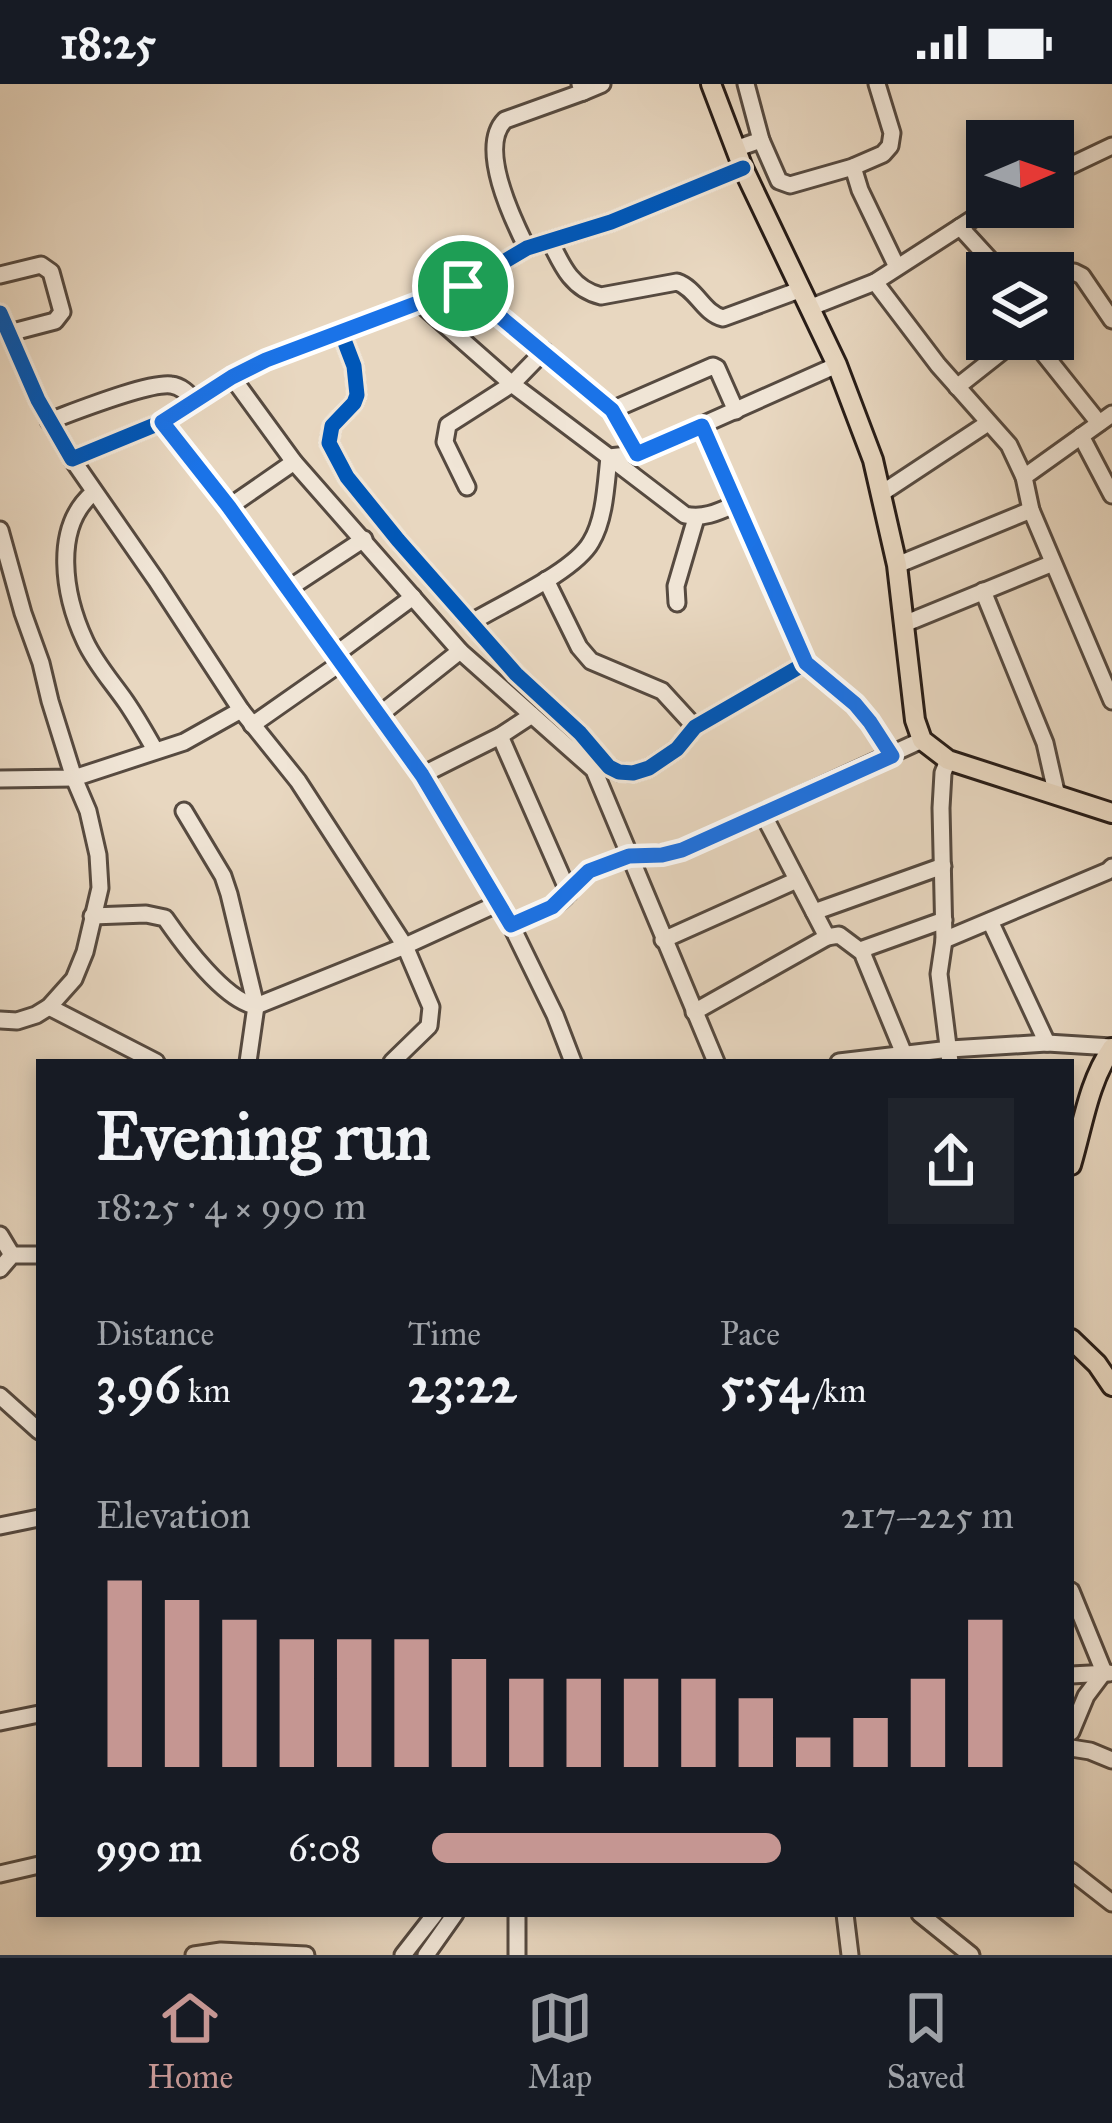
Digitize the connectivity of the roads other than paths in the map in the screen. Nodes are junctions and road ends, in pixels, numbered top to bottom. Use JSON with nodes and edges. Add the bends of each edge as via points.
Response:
{"nodes":[{"id":1,"x":602,"y":84,"type":"edge"},
{"id":2,"x":711,"y":84,"type":"edge"},
{"id":3,"x":746,"y":84,"type":"edge"},
{"id":4,"x":877,"y":84,"type":"edge"},
{"id":5,"x":582,"y":88,"type":"edge"},
{"id":6,"x":761,"y":140,"type":"junction"},
{"id":7,"x":1110,"y":153,"type":"edge"},
{"id":8,"x":739,"y":159,"type":"junction"},
{"id":9,"x":853,"y":166,"type":"junction"},
{"id":10,"x":1074,"y":167,"type":"edge"},
{"id":11,"x":966,"y":223,"type":"edge"},
{"id":12,"x":960,"y":227,"type":"junction"},
{"id":13,"x":550,"y":241,"type":"junction"},
{"id":14,"x":527,"y":248,"type":"junction"},
{"id":15,"x":983,"y":252,"type":"edge"},
{"id":16,"x":897,"y":267,"type":"junction"},
{"id":17,"x":1074,"y":272,"type":"edge"},
{"id":18,"x":0,"y":275,"type":"edge"},
{"id":19,"x":874,"y":282,"type":"junction"},
{"id":20,"x":463,"y":286,"type":"junction"},
{"id":21,"x":806,"y":299,"type":"junction"},
{"id":22,"x":420,"y":303,"type":"junction"},
{"id":23,"x":0,"y":313,"type":"edge"},
{"id":24,"x":1112,"y":320,"type":"edge"},
{"id":25,"x":341,"y":332,"type":"junction"},
{"id":26,"x":9,"y":333,"type":"junction"},
{"id":27,"x":544,"y":351,"type":"junction"},
{"id":28,"x":991,"y":360,"type":"edge"},
{"id":29,"x":1051,"y":360,"type":"edge"},
{"id":30,"x":837,"y":365,"type":"junction"},
{"id":31,"x":232,"y":377,"type":"junction"},
{"id":32,"x":512,"y":384,"type":"junction"},
{"id":33,"x":957,"y":387,"type":"junction"},
{"id":34,"x":195,"y":401,"type":"junction"},
{"id":35,"x":612,"y":410,"type":"junction"},
{"id":36,"x":736,"y":410,"type":"junction"},
{"id":37,"x":1106,"y":419,"type":"edge"},
{"id":38,"x":49,"y":421,"type":"junction"},
{"id":39,"x":162,"y":422,"type":"junction"},
{"id":40,"x":988,"y":423,"type":"junction"},
{"id":41,"x":702,"y":426,"type":"junction"},
{"id":42,"x":1081,"y":436,"type":"junction"},
{"id":43,"x":637,"y":454,"type":"junction"},
{"id":44,"x":609,"y":458,"type":"junction"},
{"id":45,"x":72,"y":459,"type":"junction"},
{"id":46,"x":294,"y":461,"type":"junction"},
{"id":47,"x":1024,"y":477,"type":"junction"},
{"id":48,"x":467,"y":487,"type":"dead end"},
{"id":49,"x":93,"y":493,"type":"junction"},
{"id":50,"x":881,"y":493,"type":"junction"},
{"id":51,"x":1112,"y":496,"type":"edge"},
{"id":52,"x":736,"y":504,"type":"junction"},
{"id":53,"x":229,"y":507,"type":"junction"},
{"id":54,"x":1030,"y":510,"type":"junction"},
{"id":55,"x":696,"y":518,"type":"junction"},
{"id":56,"x":0,"y":530,"type":"edge"},
{"id":57,"x":364,"y":539,"type":"junction"},
{"id":58,"x":1053,"y":563,"type":"junction"},
{"id":59,"x":898,"y":565,"type":"junction"},
{"id":60,"x":546,"y":580,"type":"junction"},
{"id":61,"x":288,"y":589,"type":"junction"},
{"id":62,"x":983,"y":590,"type":"junction"},
{"id":63,"x":413,"y":596,"type":"junction"},
{"id":64,"x":677,"y":603,"type":"dead end"},
{"id":65,"x":472,"y":622,"type":"junction"},
{"id":66,"x":904,"y":624,"type":"junction"},
{"id":67,"x":460,"y":651,"type":"junction"},
{"id":68,"x":339,"y":658,"type":"junction"},
{"id":69,"x":806,"y":663,"type":"junction"},
{"id":70,"x":1112,"y":701,"type":"edge"},
{"id":71,"x":242,"y":710,"type":"junction"},
{"id":72,"x":532,"y":715,"type":"junction"},
{"id":73,"x":378,"y":716,"type":"junction"},
{"id":74,"x":252,"y":725,"type":"junction"},
{"id":75,"x":695,"y":727,"type":"junction"},
{"id":76,"x":500,"y":736,"type":"junction"},
{"id":77,"x":922,"y":740,"type":"junction"},
{"id":78,"x":155,"y":750,"type":"junction"},
{"id":79,"x":892,"y":756,"type":"junction"},
{"id":80,"x":948,"y":760,"type":"junction"},
{"id":81,"x":422,"y":775,"type":"junction"},
{"id":82,"x":74,"y":778,"type":"junction"},
{"id":83,"x":0,"y":779,"type":"edge"},
{"id":84,"x":1057,"y":796,"type":"junction"},
{"id":85,"x":184,"y":811,"type":"dead end"},
{"id":86,"x":1112,"y":813,"type":"edge"},
{"id":87,"x":763,"y":814,"type":"junction"},
{"id":88,"x":629,"y":856,"type":"junction"},
{"id":89,"x":943,"y":866,"type":"junction"},
{"id":90,"x":1112,"y":866,"type":"edge"},
{"id":91,"x":797,"y":880,"type":"junction"},
{"id":92,"x":569,"y":893,"type":"junction"},
{"id":93,"x":499,"y":903,"type":"junction"},
{"id":94,"x":814,"y":912,"type":"junction"},
{"id":95,"x":92,"y":916,"type":"junction"},
{"id":96,"x":944,"y":920,"type":"junction"},
{"id":97,"x":990,"y":921,"type":"junction"},
{"id":98,"x":511,"y":925,"type":"junction"},
{"id":99,"x":827,"y":937,"type":"junction"},
{"id":100,"x":663,"y":940,"type":"junction"},
{"id":101,"x":944,"y":940,"type":"junction"},
{"id":102,"x":405,"y":946,"type":"junction"},
{"id":103,"x":863,"y":952,"type":"junction"},
{"id":104,"x":256,"y":1006,"type":"junction"},
{"id":105,"x":49,"y":1007,"type":"junction"},
{"id":106,"x":694,"y":1012,"type":"junction"},
{"id":107,"x":0,"y":1020,"type":"edge"},
{"id":108,"x":1047,"y":1043,"type":"junction"},
{"id":109,"x":1112,"y":1048,"type":"edge"},
{"id":110,"x":904,"y":1054,"type":"junction"},
{"id":111,"x":950,"y":1055,"type":"edge"},
{"id":112,"x":151,"y":1059,"type":"edge"},
{"id":113,"x":248,"y":1059,"type":"edge"},
{"id":114,"x":395,"y":1059,"type":"edge"},
{"id":115,"x":572,"y":1059,"type":"edge"},
{"id":116,"x":715,"y":1059,"type":"edge"},
{"id":117,"x":866,"y":1059,"type":"edge"},
{"id":118,"x":1105,"y":1068,"type":"edge"},
{"id":119,"x":1074,"y":1153,"type":"edge"},
{"id":120,"x":0,"y":1235,"type":"edge"},
{"id":121,"x":12,"y":1255,"type":"junction"},
{"id":122,"x":36,"y":1255,"type":"edge"},
{"id":123,"x":0,"y":1269,"type":"edge"},
{"id":124,"x":1074,"y":1342,"type":"edge"},
{"id":125,"x":1112,"y":1386,"type":"edge"},
{"id":126,"x":0,"y":1396,"type":"edge"},
{"id":127,"x":36,"y":1428,"type":"edge"},
{"id":128,"x":36,"y":1519,"type":"edge"},
{"id":129,"x":0,"y":1526,"type":"edge"},
{"id":130,"x":1074,"y":1598,"type":"edge"},
{"id":131,"x":1108,"y":1673,"type":"edge"},
{"id":132,"x":1074,"y":1675,"type":"edge"},
{"id":133,"x":36,"y":1715,"type":"edge"},
{"id":134,"x":0,"y":1722,"type":"edge"},
{"id":135,"x":1074,"y":1725,"type":"edge"},
{"id":136,"x":1074,"y":1748,"type":"edge"},
{"id":137,"x":1112,"y":1760,"type":"edge"},
{"id":138,"x":36,"y":1866,"type":"edge"},
{"id":139,"x":1074,"y":1873,"type":"edge"},
{"id":140,"x":0,"y":1874,"type":"edge"},
{"id":141,"x":1112,"y":1903,"type":"edge"},
{"id":142,"x":433,"y":1917,"type":"edge"},
{"id":143,"x":453,"y":1917,"type":"edge"},
{"id":144,"x":517,"y":1917,"type":"edge"},
{"id":145,"x":845,"y":1917,"type":"edge"},
{"id":146,"x":924,"y":1917,"type":"edge"},
{"id":147,"x":223,"y":1953,"type":"edge"},
{"id":148,"x":194,"y":1955,"type":"edge"},
{"id":149,"x":306,"y":1955,"type":"edge"},
{"id":150,"x":403,"y":1955,"type":"edge"},
{"id":151,"x":427,"y":1955,"type":"edge"},
{"id":152,"x":517,"y":1955,"type":"edge"},
{"id":153,"x":850,"y":1955,"type":"edge"},
{"id":154,"x":970,"y":1955,"type":"edge"}],
"edges":[{"from":1,"to":5,"type":"street"},
{"from":2,"to":8,"type":"main road"},
{"from":3,"to":6,"type":"street"},
{"from":4,"to":9,"type":"street","via":[[890,146]]},
{"from":5,"to":14,"type":"street","via":[[496,129],[496,164]]},
{"from":6,"to":8,"type":"street"},
{"from":6,"to":9,"type":"street","via":[[783,184]]},
{"from":7,"to":10,"type":"street"},
{"from":8,"to":13,"type":"street","via":[[611,222]]},
{"from":8,"to":21,"type":"main road"},
{"from":9,"to":16,"type":"street"},
{"from":11,"to":12,"type":"street"},
{"from":12,"to":15,"type":"street"},
{"from":12,"to":16,"type":"street"},
{"from":13,"to":14,"type":"street"},
{"from":13,"to":21,"type":"street","via":[[573,283],[601,296],[677,282],[723,318]]},
{"from":14,"to":20,"type":"street"},
{"from":16,"to":19,"type":"street"},
{"from":17,"to":24,"type":"street"},
{"from":18,"to":26,"type":"street","via":[[46,267],[62,312],[55,322]]},
{"from":19,"to":21,"type":"street"},
{"from":19,"to":33,"type":"street"},
{"from":20,"to":22,"type":"street"},
{"from":20,"to":27,"type":"street"},
{"from":21,"to":30,"type":"main road"},
{"from":22,"to":25,"type":"street"},
{"from":22,"to":32,"type":"street"},
{"from":23,"to":26,"type":"street"},
{"from":25,"to":31,"type":"street"},
{"from":25,"to":65,"type":"street","via":[[358,394],[332,426],[333,453]]},
{"from":26,"to":38,"type":"street"},
{"from":27,"to":32,"type":"street"},
{"from":27,"to":35,"type":"street"},
{"from":28,"to":33,"type":"street"},
{"from":29,"to":37,"type":"street"},
{"from":30,"to":36,"type":"street"},
{"from":30,"to":50,"type":"main road"},
{"from":31,"to":34,"type":"street"},
{"from":31,"to":46,"type":"street"},
{"from":32,"to":44,"type":"street"},
{"from":32,"to":48,"type":"street","via":[[448,425],[445,442]]},
{"from":33,"to":40,"type":"street"},
{"from":34,"to":38,"type":"street","via":[[168,384]]},
{"from":34,"to":39,"type":"street"},
{"from":35,"to":36,"type":"street","via":[[713,366]]},
{"from":35,"to":43,"type":"street"},
{"from":36,"to":41,"type":"street"},
{"from":37,"to":42,"type":"street"},
{"from":38,"to":45,"type":"street"},
{"from":39,"to":45,"type":"street"},
{"from":39,"to":53,"type":"street"},
{"from":40,"to":47,"type":"street"},
{"from":40,"to":50,"type":"street"},
{"from":41,"to":43,"type":"street"},
{"from":41,"to":52,"type":"street"},
{"from":42,"to":47,"type":"street"},
{"from":42,"to":51,"type":"street"},
{"from":43,"to":44,"type":"street"},
{"from":44,"to":55,"type":"street"},
{"from":44,"to":60,"type":"street","via":[[594,538]]},
{"from":45,"to":49,"type":"street"},
{"from":46,"to":53,"type":"street"},
{"from":46,"to":57,"type":"street"},
{"from":47,"to":54,"type":"street"},
{"from":49,"to":71,"type":"street"},
{"from":49,"to":78,"type":"street","via":[[73,519],[70,594],[86,644]]},
{"from":50,"to":59,"type":"main road"},
{"from":52,"to":55,"type":"street"},
{"from":52,"to":69,"type":"street"},
{"from":53,"to":61,"type":"street"},
{"from":54,"to":58,"type":"street"},
{"from":54,"to":59,"type":"street"},
{"from":55,"to":64,"type":"street"},
{"from":56,"to":82,"type":"street"},
{"from":57,"to":61,"type":"street"},
{"from":57,"to":63,"type":"street"},
{"from":58,"to":62,"type":"street"},
{"from":58,"to":70,"type":"street"},
{"from":59,"to":66,"type":"main road"},
{"from":60,"to":65,"type":"street"},
{"from":60,"to":75,"type":"street","via":[[592,661],[662,691]]},
{"from":61,"to":68,"type":"street"},
{"from":62,"to":66,"type":"street"},
{"from":62,"to":84,"type":"street","via":[[1046,743]]},
{"from":63,"to":67,"type":"street"},
{"from":63,"to":68,"type":"street"},
{"from":65,"to":75,"type":"street","via":[[534,694],[619,772],[649,768]]},
{"from":66,"to":77,"type":"main road"},
{"from":67,"to":72,"type":"street"},
{"from":67,"to":73,"type":"street"},
{"from":68,"to":73,"type":"street"},
{"from":68,"to":74,"type":"street"},
{"from":69,"to":75,"type":"street"},
{"from":69,"to":79,"type":"street","via":[[855,704]]},
{"from":71,"to":74,"type":"street"},
{"from":71,"to":78,"type":"street","via":[[200,736]]},
{"from":72,"to":76,"type":"street"},
{"from":72,"to":88,"type":"street","via":[[594,770]]},
{"from":73,"to":81,"type":"street"},
{"from":74,"to":102,"type":"street"},
{"from":76,"to":81,"type":"street"},
{"from":76,"to":92,"type":"street"},
{"from":77,"to":79,"type":"street"},
{"from":77,"to":80,"type":"main road"},
{"from":78,"to":82,"type":"street"},
{"from":79,"to":87,"type":"street"},
{"from":80,"to":84,"type":"main road"},
{"from":80,"to":89,"type":"street"},
{"from":81,"to":93,"type":"street"},
{"from":82,"to":83,"type":"street"},
{"from":82,"to":95,"type":"street","via":[[98,855]]},
{"from":84,"to":86,"type":"main road"},
{"from":85,"to":104,"type":"street","via":[[223,876]]},
{"from":87,"to":88,"type":"street","via":[[682,850]]},
{"from":87,"to":91,"type":"street"},
{"from":88,"to":92,"type":"street","via":[[589,871]]},
{"from":88,"to":100,"type":"street"},
{"from":89,"to":94,"type":"street"},
{"from":89,"to":96,"type":"street"},
{"from":90,"to":97,"type":"street"},
{"from":91,"to":94,"type":"street"},
{"from":91,"to":100,"type":"street"},
{"from":92,"to":98,"type":"street"},
{"from":93,"to":98,"type":"street"},
{"from":93,"to":102,"type":"street"},
{"from":94,"to":99,"type":"street"},
{"from":95,"to":104,"type":"street","via":[[165,918],[243,1004]]},
{"from":95,"to":105,"type":"street","via":[[74,980]]},
{"from":96,"to":101,"type":"street"},
{"from":96,"to":103,"type":"street"},
{"from":97,"to":101,"type":"street"},
{"from":97,"to":108,"type":"street"},
{"from":98,"to":115,"type":"street"},
{"from":99,"to":103,"type":"street","via":[[838,935]]},
{"from":99,"to":106,"type":"street"},
{"from":100,"to":106,"type":"street"},
{"from":101,"to":111,"type":"street","via":[[939,974]]},
{"from":102,"to":104,"type":"street"},
{"from":102,"to":114,"type":"street","via":[[431,1007],[429,1026]]},
{"from":103,"to":110,"type":"street"},
{"from":104,"to":113,"type":"street"},
{"from":105,"to":107,"type":"street"},
{"from":105,"to":112,"type":"street"},
{"from":106,"to":116,"type":"street"},
{"from":108,"to":109,"type":"street"},
{"from":108,"to":111,"type":"street"},
{"from":109,"to":118,"type":"main road"},
{"from":110,"to":111,"type":"street"},
{"from":110,"to":117,"type":"street"},
{"from":118,"to":119,"type":"main road","via":[[1088,1096]]},
{"from":120,"to":121,"type":"street"},
{"from":121,"to":122,"type":"street"},
{"from":121,"to":123,"type":"street"},
{"from":124,"to":125,"type":"main road"},
{"from":126,"to":127,"type":"street"},
{"from":128,"to":129,"type":"street"},
{"from":130,"to":131,"type":"street"},
{"from":131,"to":132,"type":"street"},
{"from":131,"to":135,"type":"street"},
{"from":133,"to":134,"type":"street"},
{"from":136,"to":137,"type":"street"},
{"from":138,"to":140,"type":"street"},
{"from":139,"to":141,"type":"street"},
{"from":142,"to":150,"type":"street"},
{"from":143,"to":151,"type":"street"},
{"from":144,"to":152,"type":"street"},
{"from":145,"to":153,"type":"street"},
{"from":146,"to":154,"type":"street"},
{"from":147,"to":148,"type":"street"},
{"from":147,"to":149,"type":"street"}]}
